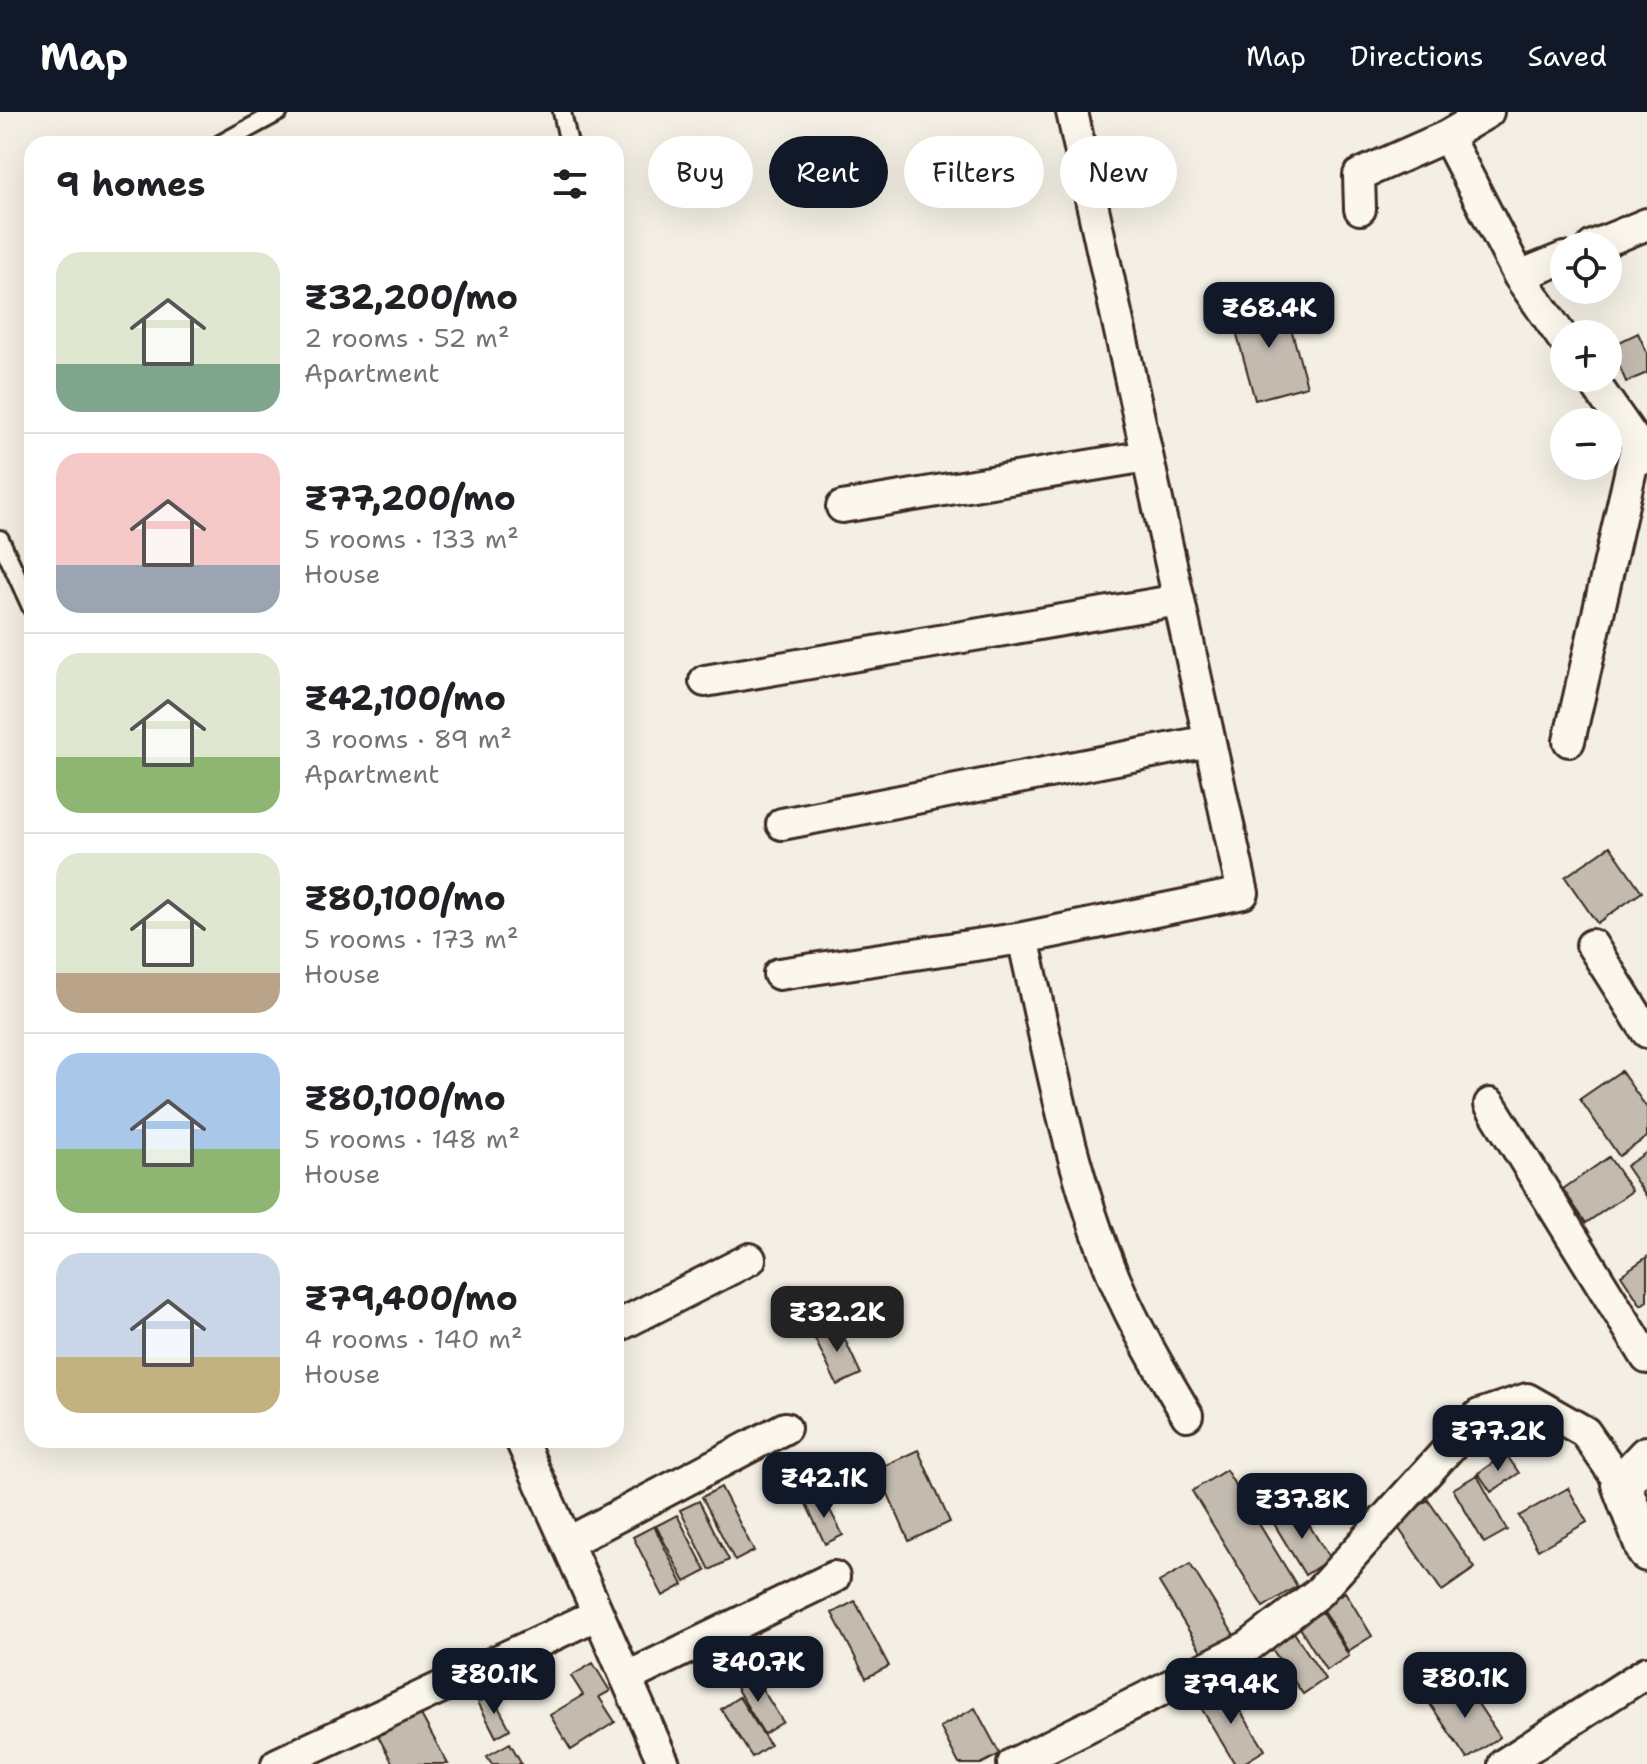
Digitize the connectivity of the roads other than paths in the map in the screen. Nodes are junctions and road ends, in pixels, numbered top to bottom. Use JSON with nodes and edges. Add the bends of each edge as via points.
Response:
{"nodes":[{"id":1,"x":279,"y":112,"type":"edge"},
{"id":2,"x":562,"y":112,"type":"edge"},
{"id":3,"x":1072,"y":112,"type":"edge"},
{"id":4,"x":1488,"y":112,"type":"edge"},
{"id":5,"x":235,"y":136,"type":"edge"},
{"id":6,"x":567,"y":136,"type":"edge"},
{"id":7,"x":1447,"y":136,"type":"junction"},
{"id":8,"x":1360,"y":209,"type":"dead end"},
{"id":9,"x":1647,"y":224,"type":"edge"},
{"id":10,"x":1622,"y":234,"type":"edge"},
{"id":11,"x":1550,"y":264,"type":"edge"},
{"id":12,"x":1519,"y":276,"type":"junction"},
{"id":13,"x":1550,"y":320,"type":"edge"},
{"id":14,"x":1601,"y":392,"type":"edge"},
{"id":15,"x":1642,"y":451,"type":"edge"},
{"id":16,"x":1147,"y":456,"type":"junction"},
{"id":17,"x":842,"y":507,"type":"dead end"},
{"id":18,"x":0,"y":539,"type":"edge"},
{"id":19,"x":24,"y":592,"type":"edge"},
{"id":20,"x":1179,"y":600,"type":"junction"},
{"id":21,"x":705,"y":681,"type":"dead end"},
{"id":22,"x":1209,"y":741,"type":"junction"},
{"id":23,"x":1569,"y":741,"type":"dead end"},
{"id":24,"x":782,"y":824,"type":"dead end"},
{"id":25,"x":1023,"y":938,"type":"junction"},
{"id":26,"x":1592,"y":945,"type":"dead end"},
{"id":27,"x":779,"y":974,"type":"dead end"},
{"id":28,"x":1647,"y":1032,"type":"edge"},
{"id":29,"x":1490,"y":1104,"type":"dead end"},
{"id":30,"x":750,"y":1259,"type":"dead end"},
{"id":31,"x":624,"y":1323,"type":"edge"},
{"id":32,"x":1647,"y":1358,"type":"edge"},
{"id":33,"x":1187,"y":1415,"type":"dead end"},
{"id":34,"x":785,"y":1428,"type":"dead end"},
{"id":35,"x":525,"y":1448,"type":"edge"},
{"id":36,"x":1647,"y":1456,"type":"edge"},
{"id":37,"x":1621,"y":1484,"type":"junction"},
{"id":38,"x":567,"y":1543,"type":"junction"},
{"id":39,"x":1647,"y":1552,"type":"edge"},
{"id":40,"x":834,"y":1577,"type":"dead end"},
{"id":41,"x":598,"y":1614,"type":"junction"},
{"id":42,"x":1647,"y":1672,"type":"edge"},
{"id":43,"x":626,"y":1678,"type":"junction"},
{"id":44,"x":660,"y":1762,"type":"edge"},
{"id":45,"x":277,"y":1764,"type":"edge"},
{"id":46,"x":1013,"y":1764,"type":"edge"},
{"id":47,"x":1504,"y":1764,"type":"edge"}],
"edges":[{"from":1,"to":5,"type":"lane"},
{"from":2,"to":6,"type":"lane"},
{"from":3,"to":16,"type":"street"},
{"from":4,"to":7,"type":"street"},
{"from":7,"to":8,"type":"street","via":[[1359,175]]},
{"from":7,"to":12,"type":"street"},
{"from":9,"to":10,"type":"street"},
{"from":11,"to":12,"type":"street"},
{"from":12,"to":13,"type":"street"},
{"from":14,"to":15,"type":"street"},
{"from":15,"to":23,"type":"street"},
{"from":16,"to":17,"type":"street"},
{"from":16,"to":20,"type":"street"},
{"from":18,"to":19,"type":"lane"},
{"from":20,"to":21,"type":"street"},
{"from":20,"to":22,"type":"street"},
{"from":22,"to":24,"type":"street"},
{"from":22,"to":25,"type":"street","via":[[1243,893]]},
{"from":25,"to":27,"type":"street"},
{"from":25,"to":33,"type":"street","via":[[1080,1181],[1115,1279]]},
{"from":26,"to":28,"type":"street"},
{"from":29,"to":32,"type":"street"},
{"from":30,"to":31,"type":"street"},
{"from":34,"to":38,"type":"street"},
{"from":35,"to":38,"type":"street"},
{"from":36,"to":37,"type":"street"},
{"from":37,"to":39,"type":"street"},
{"from":37,"to":46,"type":"street","via":[[1585,1432],[1527,1399],[1479,1415],[1319,1592],[1249,1646]]},
{"from":38,"to":41,"type":"street"},
{"from":40,"to":43,"type":"street"},
{"from":41,"to":43,"type":"street"},
{"from":41,"to":45,"type":"street"},
{"from":42,"to":47,"type":"street"},
{"from":43,"to":44,"type":"street"}]}
